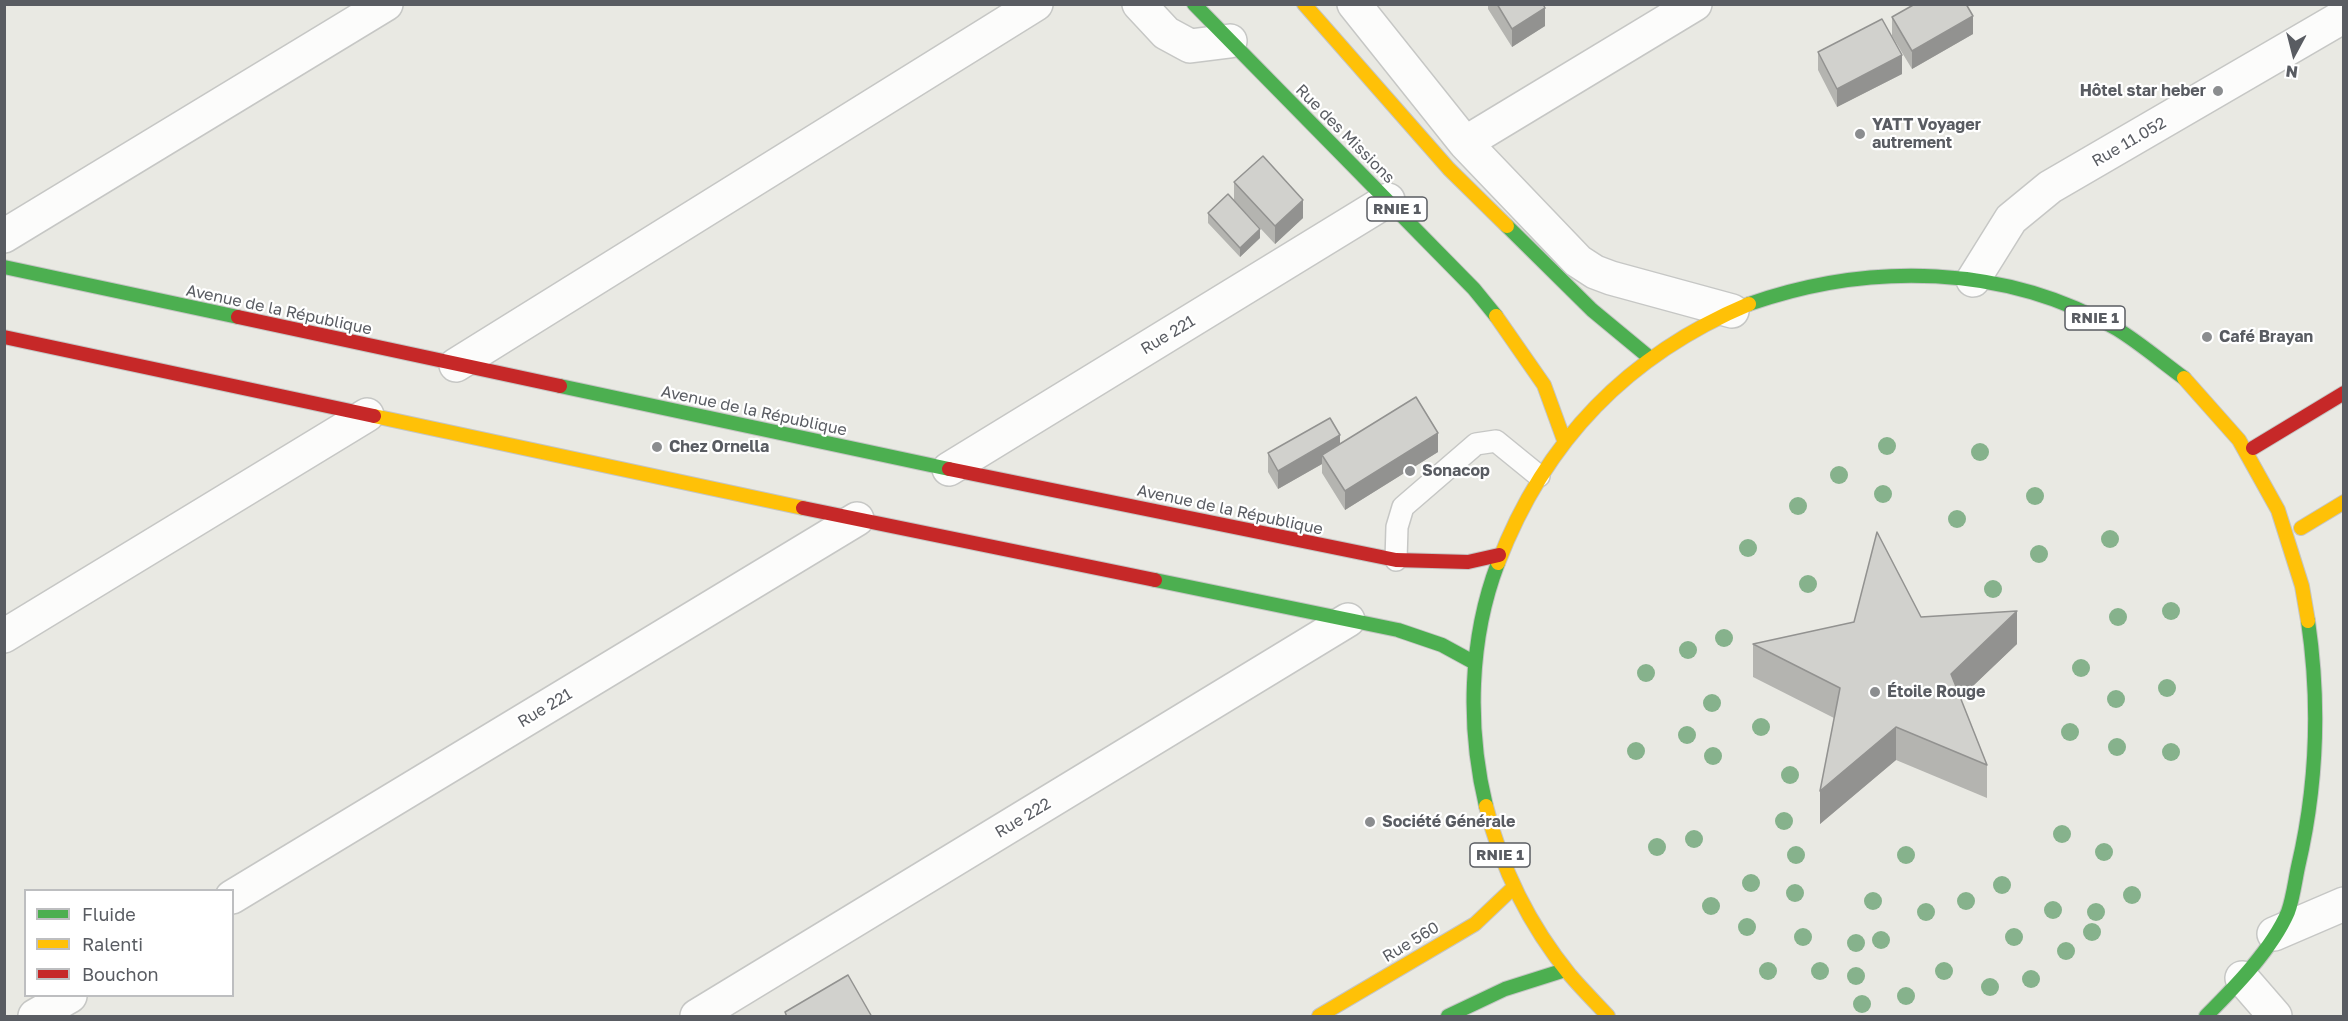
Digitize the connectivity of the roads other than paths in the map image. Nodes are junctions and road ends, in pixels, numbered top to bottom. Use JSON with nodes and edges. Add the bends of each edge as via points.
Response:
{"nodes":[{"id":1,"x":386,"y":4,"type":"edge"},
{"id":2,"x":1036,"y":4,"type":"edge"},
{"id":3,"x":1139,"y":4,"type":"edge"},
{"id":4,"x":1194,"y":4,"type":"edge"},
{"id":5,"x":1304,"y":4,"type":"edge"},
{"id":6,"x":1354,"y":4,"type":"edge"},
{"id":7,"x":1695,"y":4,"type":"edge"},
{"id":8,"x":2343,"y":16,"type":"edge"},
{"id":9,"x":1230,"y":41,"type":"junction"},
{"id":10,"x":1465,"y":143,"type":"junction"},
{"id":11,"x":1388,"y":200,"type":"junction"},
{"id":12,"x":4,"y":236,"type":"edge"},
{"id":13,"x":4,"y":267,"type":"edge"},
{"id":14,"x":1973,"y":280,"type":"junction"},
{"id":15,"x":1732,"y":310,"type":"junction"},
{"id":16,"x":4,"y":337,"type":"edge"},
{"id":17,"x":1650,"y":358,"type":"junction"},
{"id":18,"x":456,"y":365,"type":"junction"},
{"id":19,"x":2343,"y":393,"type":"edge"},
{"id":20,"x":367,"y":415,"type":"junction"},
{"id":21,"x":1564,"y":440,"type":"junction"},
{"id":22,"x":2253,"y":448,"type":"junction"},
{"id":23,"x":949,"y":469,"type":"junction"},
{"id":24,"x":1539,"y":476,"type":"junction"},
{"id":25,"x":2343,"y":502,"type":"edge"},
{"id":26,"x":857,"y":519,"type":"junction"},
{"id":27,"x":2301,"y":528,"type":"junction"},
{"id":28,"x":2308,"y":545,"type":"dead end"},
{"id":29,"x":1499,"y":555,"type":"junction"},
{"id":30,"x":1396,"y":560,"type":"junction"},
{"id":31,"x":1348,"y":621,"type":"junction"},
{"id":32,"x":4,"y":636,"type":"edge"},
{"id":33,"x":1475,"y":663,"type":"junction"},
{"id":34,"x":2318,"y":840,"type":"dead end"},
{"id":35,"x":1514,"y":888,"type":"junction"},
{"id":36,"x":234,"y":896,"type":"edge"},
{"id":37,"x":2343,"y":904,"type":"edge"},
{"id":38,"x":2274,"y":933,"type":"junction"},
{"id":39,"x":1565,"y":970,"type":"junction"},
{"id":40,"x":2242,"y":978,"type":"junction"},
{"id":41,"x":68,"y":997,"type":"edge"},
{"id":42,"x":36,"y":1017,"type":"edge"},
{"id":43,"x":697,"y":1017,"type":"edge"},
{"id":44,"x":1318,"y":1017,"type":"edge"},
{"id":45,"x":1448,"y":1017,"type":"edge"},
{"id":46,"x":1608,"y":1017,"type":"edge"},
{"id":47,"x":2206,"y":1017,"type":"edge"},
{"id":48,"x":2275,"y":1017,"type":"edge"}],
"edges":[{"from":1,"to":12,"type":"street"},
{"from":2,"to":18,"type":"street"},
{"from":3,"to":9,"type":"street","via":[[1166,33],[1190,46]]},
{"from":4,"to":9,"type":"main road","name":"Rue des Missions","number":"RNIE 1"},
{"from":5,"to":17,"type":"main road","via":[[1449,169],[1592,310]]},
{"from":6,"to":10,"type":"street"},
{"from":7,"to":10,"type":"street"},
{"from":8,"to":14,"type":"street","name":"Rue 11.052","via":[[2050,187],[2011,219]]},
{"from":9,"to":11,"type":"main road","name":"Rue des Missions","number":"RNIE 1"},
{"from":10,"to":15,"type":"street","via":[[1578,261],[1595,272]]},
{"from":11,"to":21,"type":"main road","name":"Rue des Missions","number":"RNIE 1","via":[[1474,289],[1511,335],[1544,385]]},
{"from":11,"to":23,"type":"street","name":"Rue 221"},
{"from":13,"to":18,"type":"main road","name":"Avenue de la République"},
{"from":14,"to":15,"type":"main road","number":"RNIE 1","via":[[1912,275],[1850,278],[1790,290]]},
{"from":14,"to":22,"type":"main road","number":"RNIE 1","via":[[2054,301],[2129,336],[2197,386]]},
{"from":15,"to":17,"type":"main road","number":"RNIE 1"},
{"from":16,"to":20,"type":"main road"},
{"from":17,"to":21,"type":"main road","number":"RNIE 1","via":[[1613,388]]},
{"from":18,"to":23,"type":"main road","name":"Avenue de la République"},
{"from":19,"to":22,"type":"main road"},
{"from":20,"to":26,"type":"main road"},
{"from":20,"to":32,"type":"street"},
{"from":21,"to":24,"type":"main road","number":"RNIE 1"},
{"from":22,"to":27,"type":"main road","number":"RNIE 1"},
{"from":23,"to":30,"type":"main road","name":"Avenue de la République"},
{"from":24,"to":29,"type":"main road","number":"RNIE 1"},
{"from":24,"to":30,"type":"lane","via":[[1496,441],[1476,444],[1403,507],[1397,526]]},
{"from":25,"to":27,"type":"main road"},
{"from":26,"to":31,"type":"main road"},
{"from":26,"to":36,"type":"street","name":"Rue 221"},
{"from":27,"to":28,"type":"main road","number":"RNIE 1"},
{"from":29,"to":30,"type":"main road","name":"Avenue de la République","via":[[1468,562]]},
{"from":29,"to":33,"type":"main road","number":"RNIE 1"},
{"from":31,"to":33,"type":"main road","via":[[1425,636]]},
{"from":31,"to":43,"type":"street","name":"Rue 222"},
{"from":33,"to":35,"type":"main road","number":"RNIE 1","via":[[1473,716],[1478,769],[1494,838]]},
{"from":34,"to":38,"type":"main road","via":[[2301,884]]},
{"from":35,"to":39,"type":"main road","number":"RNIE 1","via":[[1537,931]]},
{"from":35,"to":44,"type":"main road","name":"Rue 560","via":[[1475,924]]},
{"from":37,"to":38,"type":"street"},
{"from":38,"to":40,"type":"main road"},
{"from":39,"to":45,"type":"main road","via":[[1517,982]]},
{"from":39,"to":46,"type":"main road","number":"RNIE 1"},
{"from":40,"to":47,"type":"main road"},
{"from":40,"to":48,"type":"street"},
{"from":41,"to":42,"type":"street"}]}
